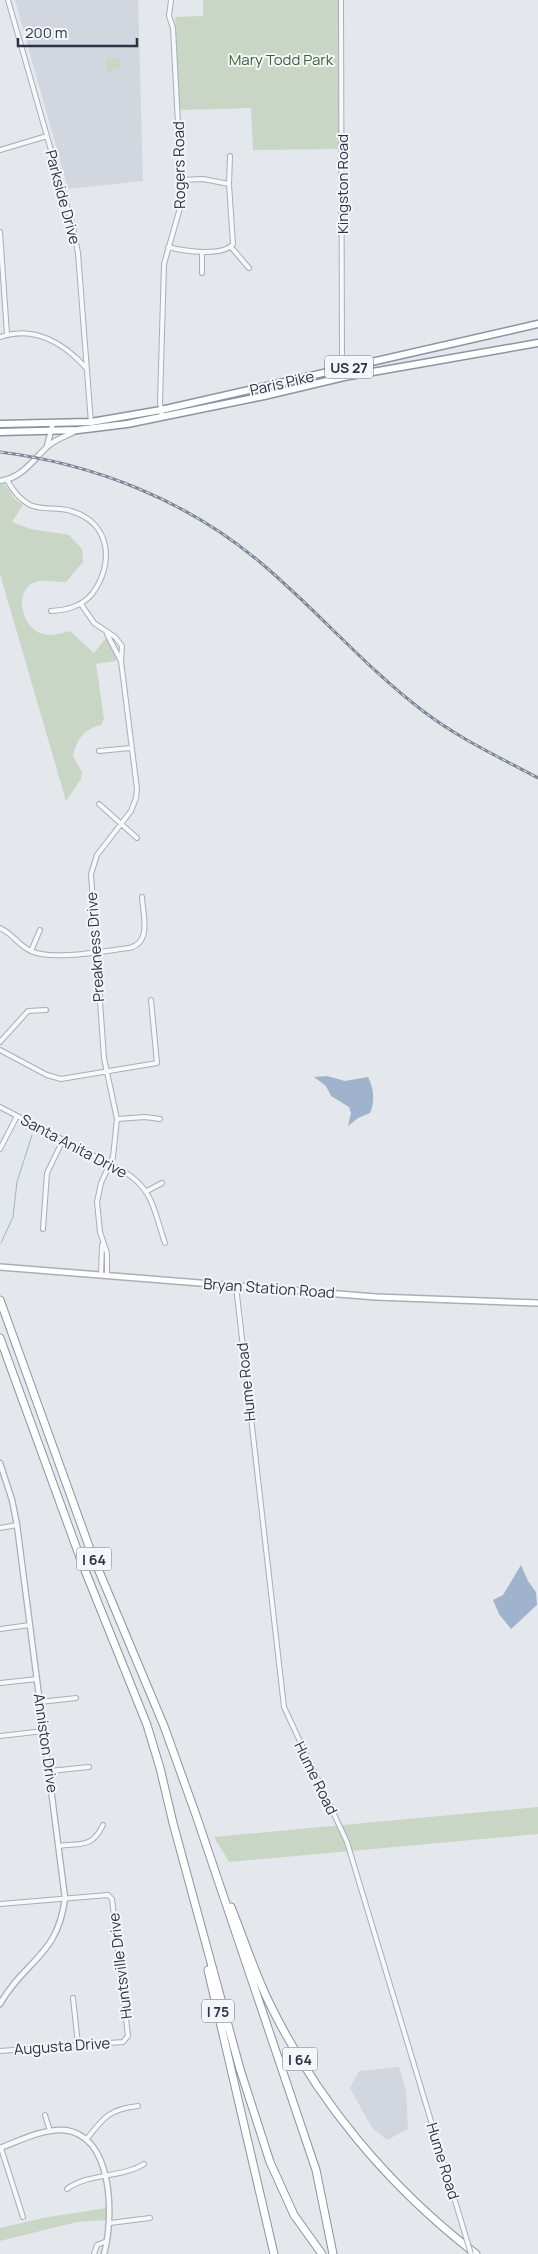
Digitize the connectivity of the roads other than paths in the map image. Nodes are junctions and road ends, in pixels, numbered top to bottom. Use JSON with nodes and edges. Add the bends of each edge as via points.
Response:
{"nodes":[{"id":1,"x":8,"y":0,"type":"edge"},
{"id":2,"x":171,"y":0,"type":"edge"},
{"id":3,"x":341,"y":0,"type":"edge"},
{"id":4,"x":47,"y":136,"type":"junction"},
{"id":5,"x":0,"y":150,"type":"edge"},
{"id":6,"x":230,"y":156,"type":"dead end"},
{"id":7,"x":181,"y":180,"type":"junction"},
{"id":8,"x":229,"y":184,"type":"junction"},
{"id":9,"x":0,"y":232,"type":"edge"},
{"id":10,"x":168,"y":247,"type":"junction"},
{"id":11,"x":231,"y":247,"type":"junction"},
{"id":12,"x":202,"y":252,"type":"junction"},
{"id":13,"x":249,"y":268,"type":"dead end"},
{"id":14,"x":202,"y":272,"type":"dead end"},
{"id":15,"x":538,"y":324,"type":"edge"},
{"id":16,"x":8,"y":334,"type":"junction"},
{"id":17,"x":0,"y":337,"type":"edge"},
{"id":18,"x":538,"y":343,"type":"edge"},
{"id":19,"x":86,"y":349,"type":"junction"},
{"id":20,"x":74,"y":355,"type":"junction"},
{"id":21,"x":87,"y":369,"type":"junction"},
{"id":22,"x":342,"y":369,"type":"junction"},
{"id":23,"x":344,"y":377,"type":"junction"},
{"id":24,"x":161,"y":410,"type":"junction"},
{"id":25,"x":162,"y":418,"type":"junction"},
{"id":26,"x":53,"y":423,"type":"junction"},
{"id":27,"x":0,"y":424,"type":"edge"},
{"id":28,"x":91,"y":425,"type":"junction"},
{"id":29,"x":78,"y":430,"type":"junction"},
{"id":30,"x":39,"y":431,"type":"junction"},
{"id":31,"x":53,"y":431,"type":"junction"},
{"id":32,"x":0,"y":432,"type":"edge"},
{"id":33,"x":54,"y":442,"type":"junction"},
{"id":34,"x":47,"y":446,"type":"junction"},
{"id":35,"x":7,"y":480,"type":"junction"},
{"id":36,"x":0,"y":481,"type":"edge"},
{"id":37,"x":81,"y":604,"type":"junction"},
{"id":38,"x":50,"y":611,"type":"dead end"},
{"id":39,"x":106,"y":633,"type":"junction"},
{"id":40,"x":121,"y":660,"type":"junction"},
{"id":41,"x":130,"y":748,"type":"junction"},
{"id":42,"x":99,"y":751,"type":"dead end"},
{"id":43,"x":99,"y":804,"type":"dead end"},
{"id":44,"x":121,"y":825,"type":"junction"},
{"id":45,"x":138,"y":838,"type":"dead end"},
{"id":46,"x":142,"y":897,"type":"dead end"},
{"id":47,"x":0,"y":928,"type":"edge"},
{"id":48,"x":40,"y":930,"type":"dead end"},
{"id":49,"x":31,"y":951,"type":"junction"},
{"id":50,"x":95,"y":951,"type":"junction"},
{"id":51,"x":151,"y":1000,"type":"dead end"},
{"id":52,"x":46,"y":1010,"type":"dead end"},
{"id":53,"x":0,"y":1042,"type":"edge"},
{"id":54,"x":0,"y":1050,"type":"edge"},
{"id":55,"x":108,"y":1072,"type":"junction"},
{"id":56,"x":0,"y":1107,"type":"edge"},
{"id":57,"x":17,"y":1116,"type":"junction"},
{"id":58,"x":117,"y":1119,"type":"junction"},
{"id":59,"x":160,"y":1119,"type":"dead end"},
{"id":60,"x":63,"y":1140,"type":"junction"},
{"id":61,"x":0,"y":1150,"type":"edge"},
{"id":62,"x":109,"y":1164,"type":"junction"},
{"id":63,"x":162,"y":1183,"type":"dead end"},
{"id":64,"x":147,"y":1191,"type":"junction"},
{"id":65,"x":43,"y":1229,"type":"dead end"},
{"id":66,"x":165,"y":1244,"type":"dead end"},
{"id":67,"x":0,"y":1267,"type":"edge"},
{"id":68,"x":104,"y":1276,"type":"junction"},
{"id":69,"x":236,"y":1286,"type":"junction"},
{"id":70,"x":0,"y":1300,"type":"edge"},
{"id":71,"x":538,"y":1303,"type":"edge"},
{"id":72,"x":0,"y":1338,"type":"edge"},
{"id":73,"x":0,"y":1463,"type":"edge"},
{"id":74,"x":17,"y":1525,"type":"junction"},
{"id":75,"x":0,"y":1528,"type":"edge"},
{"id":76,"x":30,"y":1626,"type":"junction"},
{"id":77,"x":0,"y":1630,"type":"edge"},
{"id":78,"x":37,"y":1679,"type":"junction"},
{"id":79,"x":0,"y":1683,"type":"edge"},
{"id":80,"x":76,"y":1698,"type":"dead end"},
{"id":81,"x":40,"y":1702,"type":"junction"},
{"id":82,"x":44,"y":1731,"type":"junction"},
{"id":83,"x":0,"y":1736,"type":"edge"},
{"id":84,"x":89,"y":1767,"type":"dead end"},
{"id":85,"x":160,"y":1768,"type":"junction"},
{"id":86,"x":50,"y":1772,"type":"junction"},
{"id":87,"x":196,"y":1815,"type":"junction"},
{"id":88,"x":103,"y":1825,"type":"dead end"},
{"id":89,"x":59,"y":1846,"type":"junction"},
{"id":90,"x":65,"y":1898,"type":"junction"},
{"id":91,"x":0,"y":1904,"type":"edge"},
{"id":92,"x":73,"y":1998,"type":"dead end"},
{"id":93,"x":0,"y":2004,"type":"edge"},
{"id":94,"x":123,"y":2042,"type":"joint"},
{"id":95,"x":78,"y":2044,"type":"junction"},
{"id":96,"x":0,"y":2051,"type":"edge"},
{"id":97,"x":138,"y":2106,"type":"dead end"},
{"id":98,"x":45,"y":2115,"type":"dead end"},
{"id":99,"x":50,"y":2130,"type":"junction"},
{"id":100,"x":86,"y":2140,"type":"junction"},
{"id":101,"x":0,"y":2147,"type":"edge"},
{"id":102,"x":144,"y":2164,"type":"dead end"},
{"id":103,"x":105,"y":2176,"type":"junction"},
{"id":104,"x":67,"y":2189,"type":"dead end"},
{"id":105,"x":23,"y":2217,"type":"dead end"},
{"id":106,"x":150,"y":2218,"type":"dead end"},
{"id":107,"x":110,"y":2224,"type":"junction"},
{"id":108,"x":107,"y":2241,"type":"junction"},
{"id":109,"x":94,"y":2254,"type":"edge"},
{"id":110,"x":104,"y":2254,"type":"edge"},
{"id":111,"x":274,"y":2254,"type":"edge"},
{"id":112,"x":322,"y":2254,"type":"edge"},
{"id":113,"x":333,"y":2254,"type":"edge"},
{"id":114,"x":471,"y":2254,"type":"edge"},
{"id":115,"x":476,"y":2254,"type":"edge"}],
"edges":[{"from":1,"to":4,"type":"street","name":"Parkside Drive"},
{"from":2,"to":7,"type":"street","name":"Rogers Road","via":[[169,16],[173,28]]},
{"from":3,"to":22,"type":"street","name":"Kingston Road"},
{"from":4,"to":5,"type":"street"},
{"from":4,"to":19,"type":"street","name":"Parkside Drive","via":[[78,252]]},
{"from":6,"to":8,"type":"street"},
{"from":7,"to":8,"type":"street","via":[[203,179]]},
{"from":7,"to":10,"type":"street","name":"Rogers Road","via":[[182,205]]},
{"from":8,"to":11,"type":"street"},
{"from":9,"to":16,"type":"street"},
{"from":10,"to":12,"type":"street"},
{"from":10,"to":24,"type":"street","name":"Rogers Road","via":[[164,264]]},
{"from":11,"to":12,"type":"street"},
{"from":11,"to":13,"type":"street"},
{"from":12,"to":14,"type":"street"},
{"from":15,"to":22,"type":"highway","name":"Paris Pike","number":"US 27"},
{"from":16,"to":17,"type":"street"},
{"from":16,"to":20,"type":"street","via":[[50,339]]},
{"from":18,"to":23,"type":"highway","name":"Paris Pike","number":"US 27"},
{"from":19,"to":20,"type":"street"},
{"from":19,"to":21,"type":"street","name":"Parkside Drive"},
{"from":20,"to":21,"type":"street"},
{"from":21,"to":28,"type":"street","name":"Parkside Drive"},
{"from":22,"to":23,"type":"highway"},
{"from":22,"to":24,"type":"highway","name":"Paris Pike","number":"US 27"},
{"from":23,"to":25,"type":"highway","name":"Paris Pike","number":"US 27"},
{"from":24,"to":25,"type":"street","name":"Rogers Road"},
{"from":24,"to":28,"type":"highway","name":"Paris Pike","number":"US 27"},
{"from":25,"to":28,"type":"highway","name":"Paris Pike","number":"US 27"},
{"from":26,"to":27,"type":"highway","number":"US 27"},
{"from":26,"to":28,"type":"highway","name":"Paris Pike","number":"US 27"},
{"from":26,"to":31,"type":"street"},
{"from":28,"to":29,"type":"highway","number":"US 27"},
{"from":29,"to":31,"type":"highway","number":"US 27"},
{"from":29,"to":33,"type":"street"},
{"from":30,"to":31,"type":"highway","number":"US 27"},
{"from":30,"to":32,"type":"highway","number":"US 27"},
{"from":30,"to":34,"type":"street","via":[[46,438]]},
{"from":31,"to":33,"type":"street"},
{"from":31,"to":34,"type":"street"},
{"from":33,"to":34,"type":"street"},
{"from":34,"to":35,"type":"street","via":[[28,468]]},
{"from":35,"to":36,"type":"street"},
{"from":35,"to":37,"type":"street","via":[[16,495],[26,503],[45,510],[64,509],[78,513],[100,533],[107,553],[106,569],[98,586]]},
{"from":37,"to":38,"type":"street"},
{"from":37,"to":39,"type":"street","name":"Preakness Drive","via":[[94,623]]},
{"from":39,"to":40,"type":"street","name":"Preakness Drive"},
{"from":39,"to":40,"type":"street","name":"Preakness Drive","via":[[115,637],[122,646]]},
{"from":40,"to":41,"type":"street","name":"Preakness Drive"},
{"from":41,"to":42,"type":"street"},
{"from":41,"to":44,"type":"street","name":"Preakness Drive","via":[[136,794],[131,811]]},
{"from":43,"to":44,"type":"street"},
{"from":44,"to":45,"type":"street"},
{"from":44,"to":50,"type":"street","name":"Preakness Drive","via":[[97,855],[91,874]]},
{"from":46,"to":50,"type":"street","via":[[144,932],[141,941],[129,948]]},
{"from":47,"to":49,"type":"street"},
{"from":48,"to":49,"type":"street"},
{"from":49,"to":50,"type":"street","via":[[55,955]]},
{"from":50,"to":55,"type":"street","name":"Preakness Drive"},
{"from":51,"to":55,"type":"street","via":[[157,1063]]},
{"from":52,"to":53,"type":"street","via":[[28,1011]]},
{"from":54,"to":55,"type":"street","via":[[52,1078]]},
{"from":55,"to":58,"type":"street","name":"Preakness Drive"},
{"from":56,"to":57,"type":"street","name":"Santa Anita Drive"},
{"from":57,"to":60,"type":"street","name":"Santa Anita Drive"},
{"from":57,"to":61,"type":"street"},
{"from":58,"to":59,"type":"street"},
{"from":58,"to":62,"type":"street","name":"Preakness Drive","via":[[116,1143]]},
{"from":60,"to":62,"type":"street","name":"Santa Anita Drive"},
{"from":60,"to":65,"type":"street","via":[[47,1173]]},
{"from":62,"to":64,"type":"street","name":"Santa Anita Drive","via":[[132,1176]]},
{"from":62,"to":68,"type":"street","name":"Preakness Drive","via":[[97,1202]]},
{"from":63,"to":64,"type":"street"},
{"from":64,"to":66,"type":"street","name":"Santa Anita Drive"},
{"from":67,"to":68,"type":"main road","name":"Bryan Station Road"},
{"from":68,"to":69,"type":"main road","name":"Bryan Station Road"},
{"from":69,"to":71,"type":"main road","name":"Bryan Station Road","via":[[376,1297]]},
{"from":69,"to":114,"type":"street","name":"Hume Road","bridge":true,"via":[[284,1707],[347,1842]]},
{"from":70,"to":87,"type":"highway","number":"I 64","via":[[88,1544],[164,1726]]},
{"from":72,"to":85,"type":"highway","number":"I 64","via":[[82,1563],[147,1725]]},
{"from":73,"to":74,"type":"street","name":"Anniston Drive"},
{"from":74,"to":75,"type":"street"},
{"from":74,"to":76,"type":"street","name":"Anniston Drive"},
{"from":76,"to":77,"type":"street"},
{"from":76,"to":78,"type":"street","name":"Anniston Drive"},
{"from":78,"to":79,"type":"street"},
{"from":78,"to":81,"type":"street","name":"Anniston Drive"},
{"from":80,"to":81,"type":"street"},
{"from":81,"to":82,"type":"street","name":"Anniston Drive"},
{"from":82,"to":83,"type":"street"},
{"from":82,"to":86,"type":"street","name":"Anniston Drive"},
{"from":84,"to":86,"type":"street"},
{"from":85,"to":111,"type":"highway","number":"I 75"},
{"from":85,"to":112,"type":"highway","number":"I 64","via":[[233,2045],[270,2162],[294,2215]]},
{"from":86,"to":89,"type":"street","name":"Anniston Drive"},
{"from":87,"to":113,"type":"highway","number":"I 75","via":[[316,2170]]},
{"from":87,"to":115,"type":"highway","number":"I 64","via":[[264,1991],[310,2075],[343,2122],[393,2180]]},
{"from":88,"to":89,"type":"street","via":[[96,1838],[89,1842]]},
{"from":89,"to":90,"type":"street","name":"Anniston Drive"},
{"from":90,"to":91,"type":"street"},
{"from":90,"to":93,"type":"street","name":"Anniston Drive","via":[[60,1923],[50,1945]]},
{"from":90,"to":94,"type":"street","name":"Huntsville Drive","via":[[103,1894],[112,1899],[128,2036]]},
{"from":92,"to":95,"type":"street"},
{"from":94,"to":95,"type":"street","name":"Augusta Drive"},
{"from":95,"to":96,"type":"street","name":"Augusta Drive"},
{"from":97,"to":100,"type":"street","via":[[120,2108],[107,2115]]},
{"from":98,"to":99,"type":"street"},
{"from":99,"to":100,"type":"street","via":[[69,2131]]},
{"from":99,"to":101,"type":"street"},
{"from":100,"to":103,"type":"street","via":[[98,2153]]},
{"from":101,"to":105,"type":"street"},
{"from":102,"to":103,"type":"street"},
{"from":103,"to":104,"type":"street"},
{"from":103,"to":107,"type":"street"},
{"from":106,"to":107,"type":"street"},
{"from":107,"to":108,"type":"street"},
{"from":108,"to":109,"type":"street","via":[[97,2245]]},
{"from":108,"to":110,"type":"street"}]}
